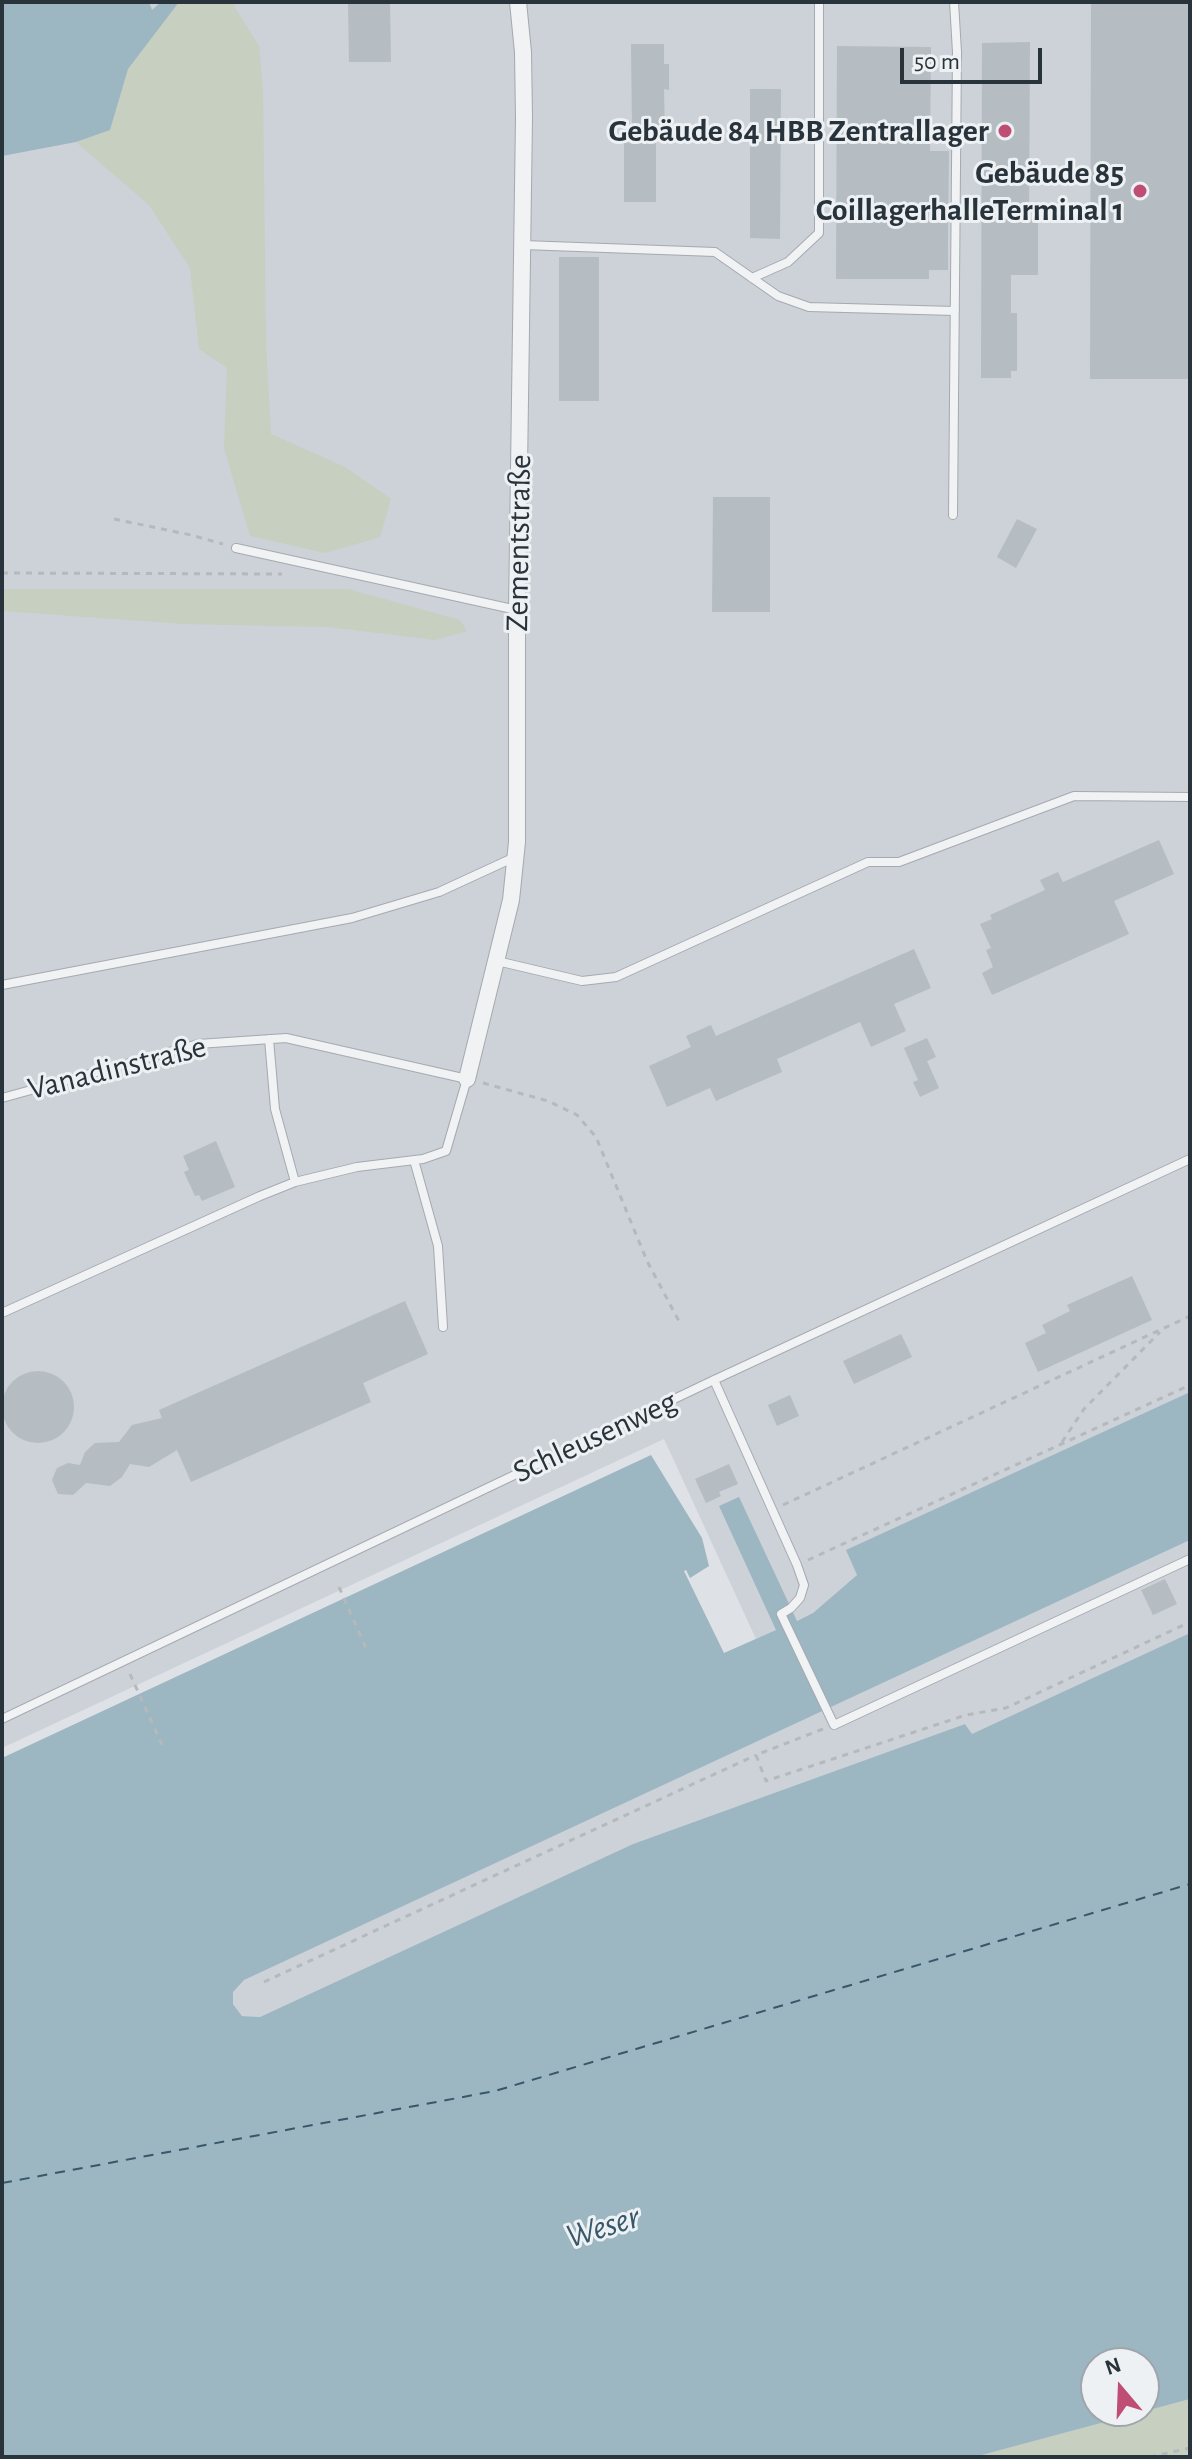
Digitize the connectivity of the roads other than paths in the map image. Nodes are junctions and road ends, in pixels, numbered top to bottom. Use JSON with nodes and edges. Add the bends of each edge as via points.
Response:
{"nodes":[{"id":1,"x":518,"y":2,"type":"edge"},
{"id":2,"x":819,"y":2,"type":"edge"},
{"id":3,"x":954,"y":2,"type":"edge"},
{"id":4,"x":523,"y":245,"type":"junction"},
{"id":5,"x":752,"y":278,"type":"junction"},
{"id":6,"x":955,"y":311,"type":"junction"},
{"id":7,"x":953,"y":515,"type":"dead end"},
{"id":8,"x":236,"y":548,"type":"road end"},
{"id":9,"x":517,"y":610,"type":"junction"},
{"id":10,"x":1190,"y":797,"type":"edge"},
{"id":11,"x":516,"y":857,"type":"junction"},
{"id":12,"x":496,"y":961,"type":"junction"},
{"id":13,"x":2,"y":985,"type":"edge"},
{"id":14,"x":269,"y":1039,"type":"junction"},
{"id":15,"x":467,"y":1079,"type":"junction"},
{"id":16,"x":2,"y":1098,"type":"edge"},
{"id":17,"x":1190,"y":1159,"type":"edge"},
{"id":18,"x":414,"y":1160,"type":"junction"},
{"id":19,"x":295,"y":1182,"type":"junction"},
{"id":20,"x":2,"y":1313,"type":"edge"},
{"id":21,"x":443,"y":1327,"type":"dead end"},
{"id":22,"x":714,"y":1380,"type":"junction"},
{"id":23,"x":1190,"y":1559,"type":"edge"},
{"id":24,"x":2,"y":1719,"type":"edge"}],
"edges":[{"from":1,"to":4,"type":"street","name":"Zementstraße"},
{"from":2,"to":5,"type":"lane","via":[[819,233],[788,262]]},
{"from":3,"to":6,"type":"lane"},
{"from":4,"to":5,"type":"lane","via":[[715,252]]},
{"from":4,"to":9,"type":"street","name":"Zementstraße"},
{"from":5,"to":6,"type":"lane","via":[[778,296],[809,307]]},
{"from":6,"to":7,"type":"lane"},
{"from":8,"to":9,"type":"lane"},
{"from":9,"to":11,"type":"street","name":"Zementstraße"},
{"from":10,"to":12,"type":"lane","via":[[1074,796],[899,862],[868,862],[616,977],[582,981]]},
{"from":11,"to":12,"type":"street","name":"Zementstraße"},
{"from":11,"to":13,"type":"lane","via":[[439,892],[352,918]]},
{"from":12,"to":15,"type":"street","name":"Zementstraße"},
{"from":14,"to":15,"type":"lane","name":"Vanadinstraße","via":[[286,1038]]},
{"from":14,"to":16,"type":"lane","name":"Vanadinstraße","via":[[198,1044]]},
{"from":14,"to":19,"type":"lane","via":[[275,1109]]},
{"from":15,"to":18,"type":"lane","via":[[446,1151]]},
{"from":17,"to":22,"type":"lane","name":"Schleusenweg"},
{"from":18,"to":19,"type":"lane"},
{"from":18,"to":21,"type":"lane","via":[[438,1246]]},
{"from":19,"to":20,"type":"lane"},
{"from":22,"to":23,"type":"lane","via":[[804,1585],[800,1598],[781,1614],[834,1725]]},
{"from":22,"to":24,"type":"lane","name":"Schleusenweg"}]}
